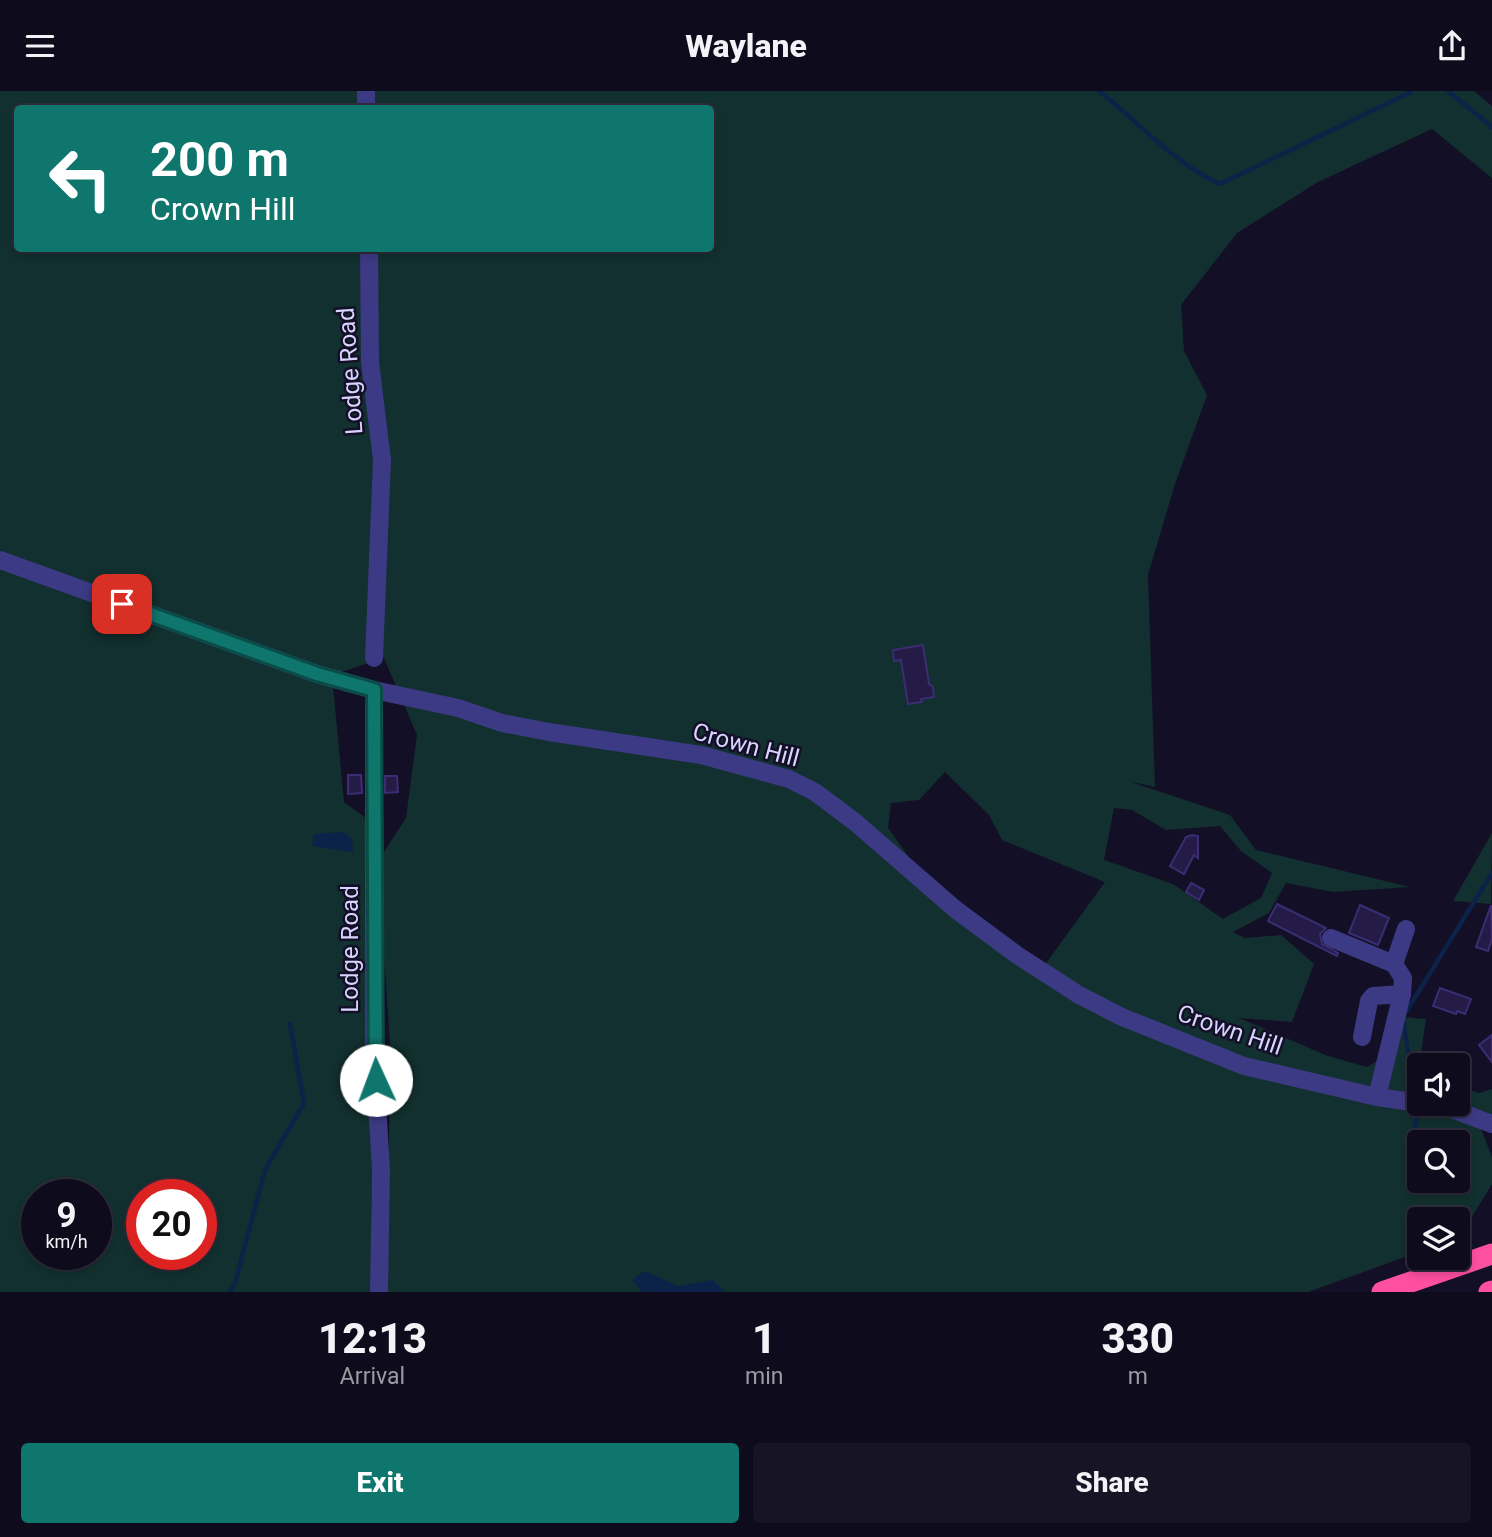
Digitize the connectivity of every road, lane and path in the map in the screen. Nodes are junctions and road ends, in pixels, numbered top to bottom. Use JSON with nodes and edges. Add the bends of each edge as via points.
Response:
{"nodes":[{"id":1,"x":369,"y":252,"type":"edge"},
{"id":2,"x":0,"y":560,"type":"edge"},
{"id":3,"x":374,"y":658,"type":"dead end"},
{"id":4,"x":374,"y":690,"type":"junction"},
{"id":5,"x":1406,"y":929,"type":"dead end"},
{"id":6,"x":1331,"y":938,"type":"dead end"},
{"id":7,"x":1394,"y":964,"type":"junction"},
{"id":8,"x":1402,"y":994,"type":"junction"},
{"id":9,"x":1362,"y":1037,"type":"dead end"},
{"id":10,"x":1377,"y":1097,"type":"junction"},
{"id":11,"x":1407,"y":1101,"type":"edge"},
{"id":12,"x":1470,"y":1116,"type":"edge"},
{"id":13,"x":1492,"y":1124,"type":"edge"},
{"id":14,"x":1492,"y":1254,"type":"edge"},
{"id":15,"x":379,"y":1292,"type":"edge"},
{"id":16,"x":1382,"y":1292,"type":"edge"}],
"edges":[{"from":1,"to":3,"type":"street","name":"Lodge Road","via":[[370,362],[382,460]]},
{"from":2,"to":4,"type":"street","name":"Crown Hill","via":[[317,674]]},
{"from":4,"to":10,"type":"street","name":"Crown Hill","via":[[458,708],[502,723],[701,755],[789,779],[827,801],[956,909],[1079,995],[1244,1066]]},
{"from":4,"to":15,"type":"street","name":"Lodge Road","via":[[374,1057],[382,1169]]},
{"from":5,"to":7,"type":"street"},
{"from":6,"to":7,"type":"street"},
{"from":7,"to":8,"type":"street","via":[[1403,978]]},
{"from":8,"to":9,"type":"street","via":[[1373,996]]},
{"from":8,"to":10,"type":"street"},
{"from":10,"to":11,"type":"street","name":"Crown Hill"},
{"from":12,"to":13,"type":"street"},
{"from":14,"to":16,"type":"highway"}]}
